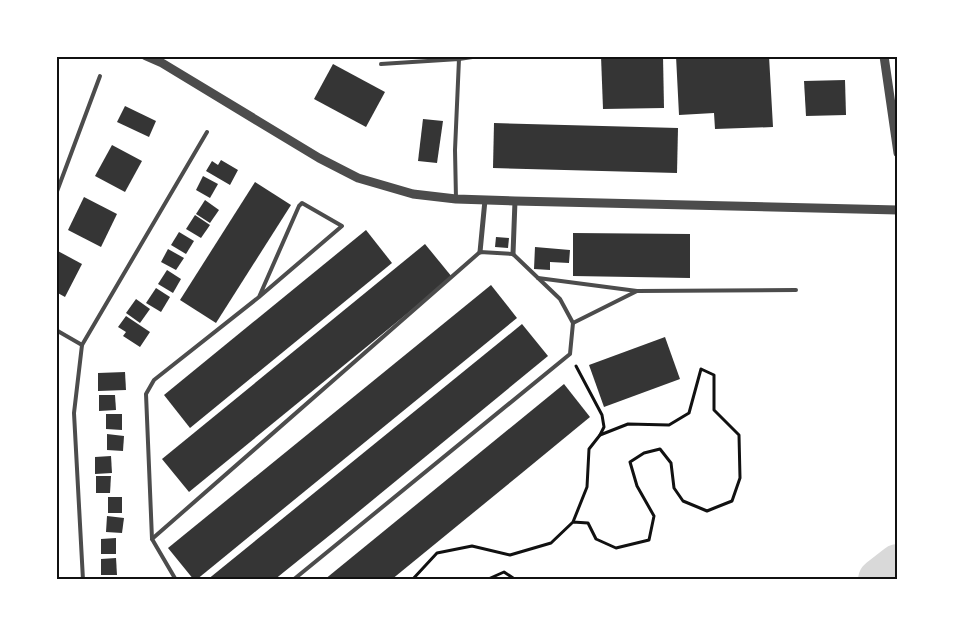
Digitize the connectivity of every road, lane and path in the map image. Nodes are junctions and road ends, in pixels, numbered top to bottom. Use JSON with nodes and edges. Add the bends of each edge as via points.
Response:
{"nodes":[{"id":1,"x":146,"y":56,"type":"edge"},
{"id":2,"x":480,"y":56,"type":"edge"},
{"id":3,"x":884,"y":56,"type":"edge"},
{"id":4,"x":459,"y":59,"type":"junction"},
{"id":5,"x":381,"y":64,"type":"dead end"},
{"id":6,"x":100,"y":76,"type":"dead end"},
{"id":7,"x":206,"y":132,"type":"dead end"},
{"id":8,"x":898,"y":153,"type":"edge"},
{"id":9,"x":56,"y":194,"type":"edge"},
{"id":10,"x":456,"y":199,"type":"junction"},
{"id":11,"x":485,"y":200,"type":"junction"},
{"id":12,"x":515,"y":201,"type":"junction"},
{"id":13,"x":898,"y":210,"type":"edge"},
{"id":14,"x":480,"y":252,"type":"junction"},
{"id":15,"x":513,"y":254,"type":"junction"},
{"id":16,"x":538,"y":278,"type":"junction"},
{"id":17,"x":796,"y":290,"type":"dead end"},
{"id":18,"x":637,"y":291,"type":"junction"},
{"id":19,"x":259,"y":298,"type":"junction"},
{"id":20,"x":573,"y":323,"type":"junction"},
{"id":21,"x":56,"y":330,"type":"edge"},
{"id":22,"x":82,"y":345,"type":"junction"},
{"id":23,"x":570,"y":354,"type":"junction"},
{"id":24,"x":600,"y":435,"type":"junction"},
{"id":25,"x":573,"y":522,"type":"junction"},
{"id":26,"x":152,"y":539,"type":"junction"},
{"id":27,"x":83,"y":580,"type":"edge"},
{"id":28,"x":176,"y":580,"type":"edge"},
{"id":29,"x":293,"y":580,"type":"edge"},
{"id":30,"x":412,"y":580,"type":"edge"},
{"id":31,"x":486,"y":580,"type":"edge"},
{"id":32,"x":516,"y":580,"type":"edge"}],
"edges":[{"from":1,"to":10,"type":"street","via":[[358,178],[414,194]]},
{"from":2,"to":4,"type":"lane"},
{"from":3,"to":8,"type":"street"},
{"from":4,"to":5,"type":"lane"},
{"from":4,"to":10,"type":"lane"},
{"from":6,"to":9,"type":"lane"},
{"from":7,"to":22,"type":"lane"},
{"from":10,"to":11,"type":"street"},
{"from":11,"to":12,"type":"street"},
{"from":11,"to":14,"type":"street"},
{"from":12,"to":13,"type":"street"},
{"from":12,"to":15,"type":"street"},
{"from":14,"to":15,"type":"lane"},
{"from":14,"to":26,"type":"lane"},
{"from":15,"to":16,"type":"lane"},
{"from":16,"to":18,"type":"lane"},
{"from":16,"to":20,"type":"lane","via":[[560,299]]},
{"from":17,"to":18,"type":"lane"},
{"from":18,"to":20,"type":"lane"},
{"from":19,"to":19,"type":"lane","via":[[334,233],[342,226],[302,203]]},
{"from":19,"to":26,"type":"lane","via":[[154,380],[146,394]]},
{"from":20,"to":23,"type":"lane"},
{"from":21,"to":22,"type":"lane"},
{"from":22,"to":27,"type":"lane","via":[[74,413]]},
{"from":23,"to":24,"type":"path","via":[[602,415],[604,428]]},
{"from":23,"to":29,"type":"lane"},
{"from":24,"to":25,"type":"path","via":[[589,449],[587,487]]},
{"from":24,"to":25,"type":"path","via":[[628,424],[669,425],[689,413],[700,369],[714,375],[714,410],[739,436],[740,478],[732,500],[708,511],[683,501],[674,488],[671,463],[660,449],[644,453],[630,462],[637,486],[654,516],[649,540],[616,548],[596,539],[588,523]]},
{"from":25,"to":30,"type":"path","via":[[551,543],[510,555],[472,546],[437,552]]},
{"from":26,"to":28,"type":"lane"},
{"from":31,"to":32,"type":"path","via":[[504,572]]}]}
